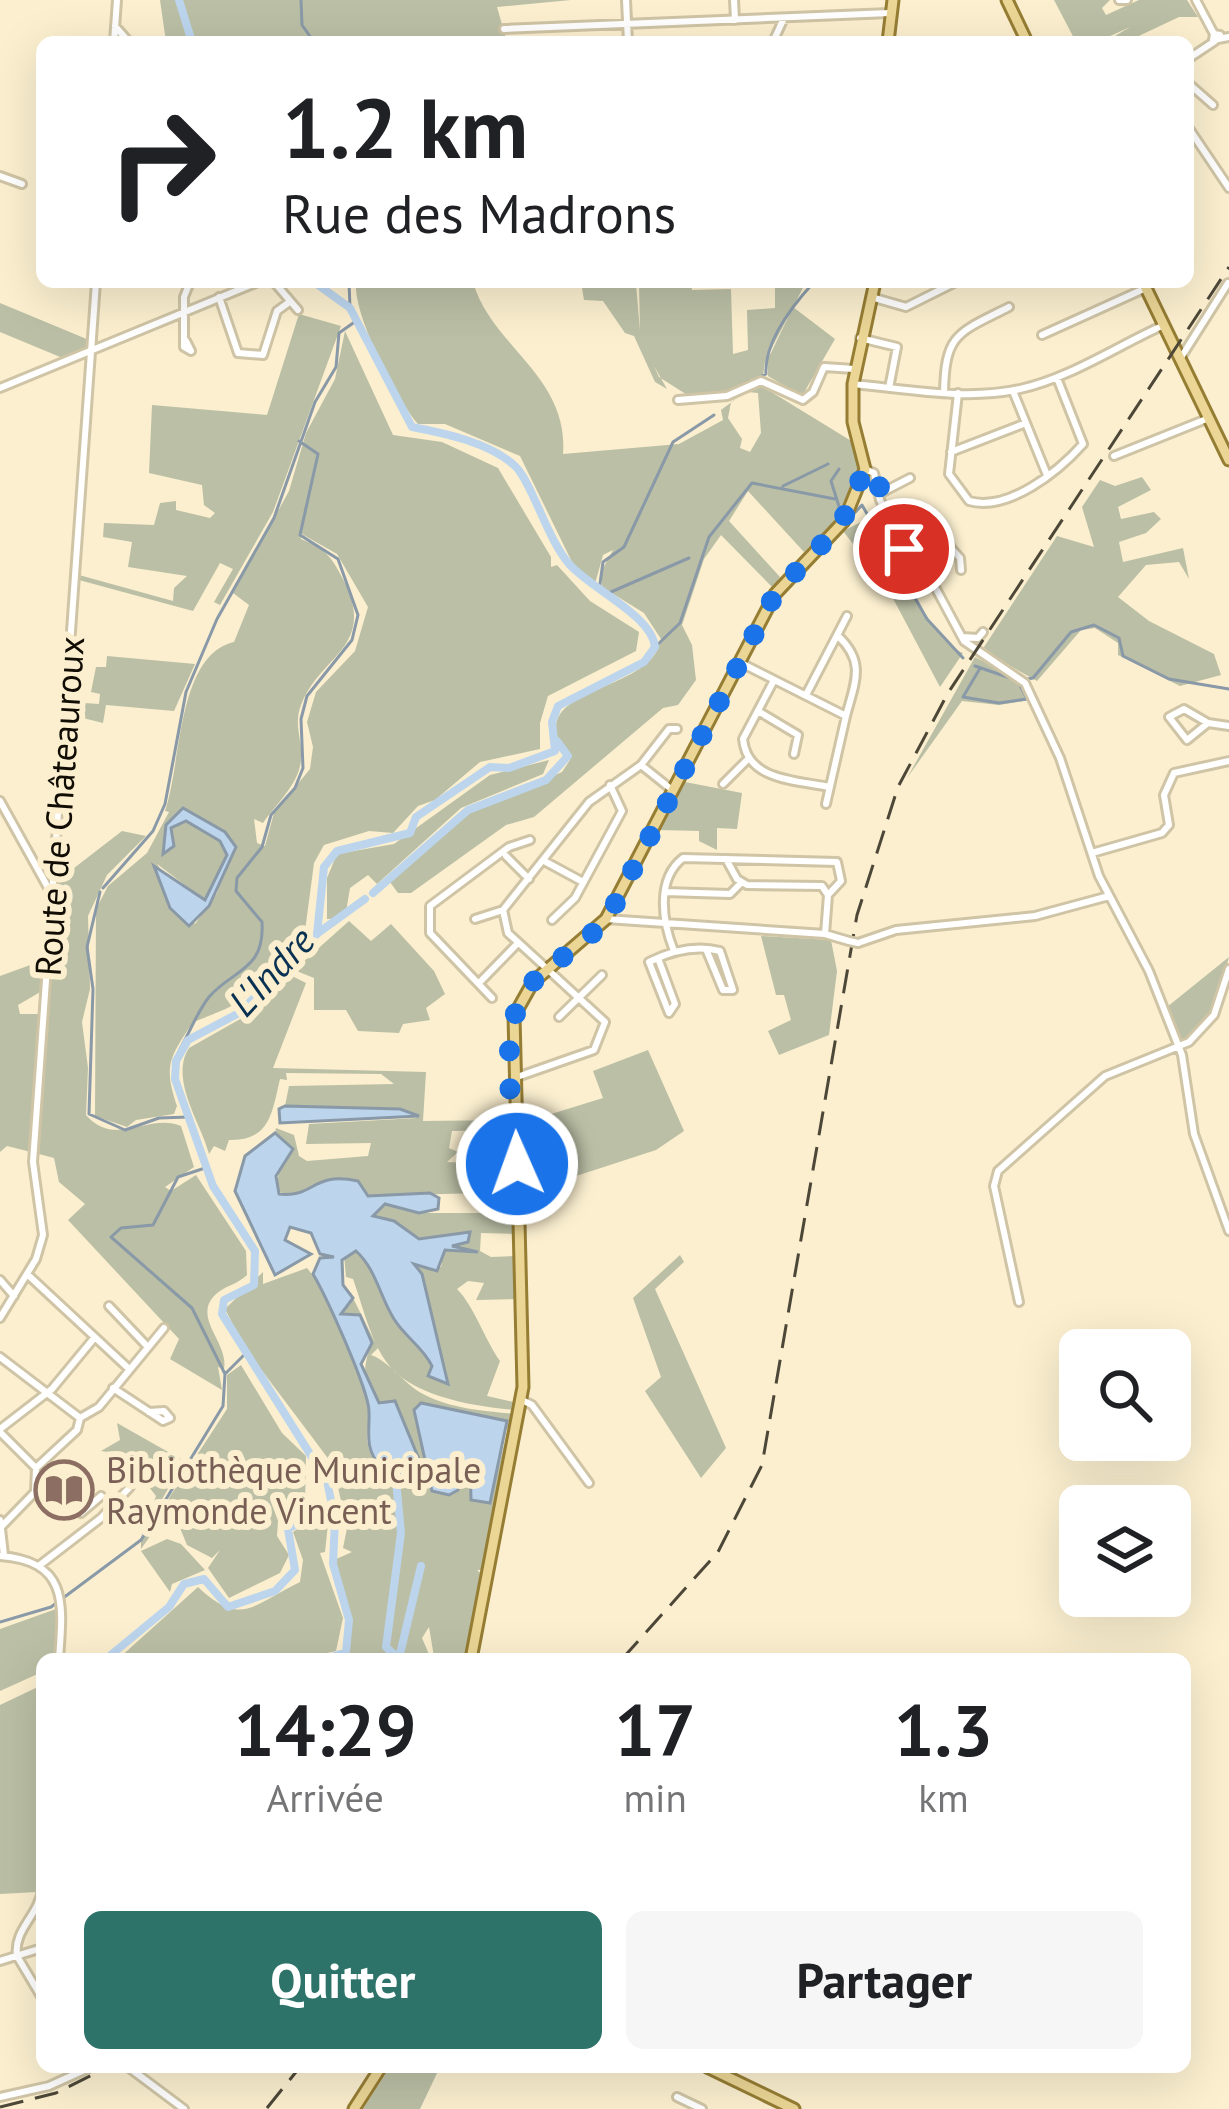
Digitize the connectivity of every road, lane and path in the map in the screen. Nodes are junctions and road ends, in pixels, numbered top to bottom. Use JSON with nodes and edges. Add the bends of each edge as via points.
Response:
{"nodes":[{"id":1,"x":117,"y":0,"type":"edge"},
{"id":2,"x":626,"y":0,"type":"edge"},
{"id":3,"x":734,"y":0,"type":"edge"},
{"id":4,"x":892,"y":0,"type":"edge"},
{"id":5,"x":1007,"y":0,"type":"edge"},
{"id":6,"x":1196,"y":0,"type":"edge"},
{"id":7,"x":891,"y":13,"type":"junction"},
{"id":8,"x":784,"y":18,"type":"junction"},
{"id":9,"x":735,"y":20,"type":"junction"},
{"id":10,"x":627,"y":23,"type":"junction"},
{"id":11,"x":115,"y":26,"type":"junction"},
{"id":12,"x":504,"y":29,"type":"dead end"},
{"id":13,"x":114,"y":36,"type":"edge"},
{"id":14,"x":124,"y":36,"type":"edge"},
{"id":15,"x":628,"y":36,"type":"edge"},
{"id":16,"x":776,"y":36,"type":"edge"},
{"id":17,"x":889,"y":36,"type":"edge"},
{"id":18,"x":1024,"y":36,"type":"edge"},
{"id":19,"x":1221,"y":37,"type":"edge"},
{"id":20,"x":1194,"y":55,"type":"edge"},
{"id":21,"x":1194,"y":88,"type":"edge"},
{"id":22,"x":1213,"y":105,"type":"dead end"},
{"id":23,"x":1194,"y":136,"type":"edge"},
{"id":24,"x":0,"y":176,"type":"edge"},
{"id":25,"x":22,"y":184,"type":"dead end"},
{"id":26,"x":1229,"y":188,"type":"edge"},
{"id":27,"x":1228,"y":283,"type":"edge"},
{"id":28,"x":96,"y":288,"type":"edge"},
{"id":29,"x":188,"y":288,"type":"edge"},
{"id":30,"x":242,"y":288,"type":"edge"},
{"id":31,"x":278,"y":288,"type":"edge"},
{"id":32,"x":873,"y":288,"type":"edge"},
{"id":33,"x":944,"y":288,"type":"edge"},
{"id":34,"x":1138,"y":288,"type":"edge"},
{"id":35,"x":1146,"y":288,"type":"edge"},
{"id":36,"x":219,"y":297,"type":"junction"},
{"id":37,"x":871,"y":297,"type":"junction"},
{"id":38,"x":288,"y":303,"type":"junction"},
{"id":39,"x":1009,"y":307,"type":"dead end"},
{"id":40,"x":298,"y":310,"type":"dead end"},
{"id":41,"x":182,"y":312,"type":"junction"},
{"id":42,"x":1164,"y":325,"type":"junction"},
{"id":43,"x":1042,"y":335,"type":"dead end"},
{"id":44,"x":899,"y":337,"type":"dead end"},
{"id":45,"x":860,"y":338,"type":"junction"},
{"id":46,"x":186,"y":341,"type":"dead end"},
{"id":47,"x":897,"y":347,"type":"junction"},
{"id":48,"x":91,"y":353,"type":"junction"},
{"id":49,"x":1180,"y":359,"type":"junction"},
{"id":50,"x":854,"y":369,"type":"junction"},
{"id":51,"x":1056,"y":377,"type":"junction"},
{"id":52,"x":853,"y":384,"type":"junction"},
{"id":53,"x":0,"y":388,"type":"edge"},
{"id":54,"x":890,"y":388,"type":"junction"},
{"id":55,"x":1013,"y":391,"type":"junction"},
{"id":56,"x":944,"y":393,"type":"junction"},
{"id":57,"x":958,"y":393,"type":"junction"},
{"id":58,"x":678,"y":400,"type":"dead end"},
{"id":59,"x":1209,"y":418,"type":"junction"},
{"id":60,"x":1026,"y":424,"type":"junction"},
{"id":61,"x":951,"y":452,"type":"junction"},
{"id":62,"x":1114,"y":456,"type":"dead end"},
{"id":63,"x":1229,"y":460,"type":"edge"},
{"id":64,"x":865,"y":469,"type":"junction"},
{"id":65,"x":1047,"y":476,"type":"junction"},
{"id":66,"x":910,"y":478,"type":"dead end"},
{"id":67,"x":879,"y":494,"type":"junction"},
{"id":68,"x":897,"y":535,"type":"junction"},
{"id":69,"x":951,"y":548,"type":"junction"},
{"id":70,"x":961,"y":570,"type":"dead end"},
{"id":71,"x":922,"y":571,"type":"junction"},
{"id":72,"x":848,"y":616,"type":"dead end"},
{"id":73,"x":983,"y":632,"type":"dead end"},
{"id":74,"x":838,"y":636,"type":"junction"},
{"id":75,"x":962,"y":637,"type":"junction"},
{"id":76,"x":741,"y":663,"type":"junction"},
{"id":77,"x":773,"y":682,"type":"junction"},
{"id":78,"x":807,"y":693,"type":"junction"},
{"id":79,"x":758,"y":710,"type":"junction"},
{"id":80,"x":846,"y":716,"type":"junction"},
{"id":81,"x":1208,"y":723,"type":"junction"},
{"id":82,"x":1229,"y":726,"type":"edge"},
{"id":83,"x":677,"y":729,"type":"dead end"},
{"id":84,"x":794,"y":754,"type":"dead end"},
{"id":85,"x":748,"y":759,"type":"junction"},
{"id":86,"x":1229,"y":761,"type":"edge"},
{"id":87,"x":641,"y":765,"type":"junction"},
{"id":88,"x":723,"y":784,"type":"dead end"},
{"id":89,"x":610,"y":785,"type":"junction"},
{"id":90,"x":830,"y":787,"type":"junction"},
{"id":91,"x":674,"y":790,"type":"junction"},
{"id":92,"x":0,"y":801,"type":"edge"},
{"id":93,"x":826,"y":804,"type":"dead end"},
{"id":94,"x":530,"y":840,"type":"dead end"},
{"id":95,"x":683,"y":848,"type":"dead end"},
{"id":96,"x":1092,"y":853,"type":"junction"},
{"id":97,"x":505,"y":854,"type":"junction"},
{"id":98,"x":683,"y":858,"type":"junction"},
{"id":99,"x":726,"y":860,"type":"junction"},
{"id":100,"x":546,"y":862,"type":"junction"},
{"id":101,"x":529,"y":879,"type":"junction"},
{"id":102,"x":583,"y":882,"type":"junction"},
{"id":103,"x":741,"y":882,"type":"junction"},
{"id":104,"x":665,"y":895,"type":"junction"},
{"id":105,"x":828,"y":895,"type":"junction"},
{"id":106,"x":52,"y":896,"type":"junction"},
{"id":107,"x":1109,"y":896,"type":"junction"},
{"id":108,"x":654,"y":900,"type":"dead end"},
{"id":109,"x":503,"y":910,"type":"junction"},
{"id":110,"x":476,"y":919,"type":"dead end"},
{"id":111,"x":606,"y":919,"type":"junction"},
{"id":112,"x":552,"y":920,"type":"dead end"},
{"id":113,"x":664,"y":926,"type":"junction"},
{"id":114,"x":825,"y":934,"type":"junction"},
{"id":115,"x":518,"y":944,"type":"junction"},
{"id":116,"x":674,"y":950,"type":"junction"},
{"id":117,"x":706,"y":950,"type":"junction"},
{"id":118,"x":658,"y":958,"type":"junction"},
{"id":119,"x":1229,"y":969,"type":"edge"},
{"id":120,"x":544,"y":972,"type":"junction"},
{"id":121,"x":602,"y":975,"type":"dead end"},
{"id":122,"x":480,"y":982,"type":"junction"},
{"id":123,"x":492,"y":998,"type":"dead end"},
{"id":124,"x":577,"y":999,"type":"junction"},
{"id":125,"x":560,"y":1017,"type":"dead end"},
{"id":126,"x":1179,"y":1049,"type":"junction"},
{"id":127,"x":513,"y":1078,"type":"junction"},
{"id":128,"x":1229,"y":1231,"type":"edge"},
{"id":129,"x":27,"y":1274,"type":"junction"},
{"id":130,"x":0,"y":1280,"type":"edge"},
{"id":131,"x":14,"y":1296,"type":"junction"},
{"id":132,"x":1019,"y":1302,"type":"dead end"},
{"id":133,"x":109,"y":1306,"type":"dead end"},
{"id":134,"x":0,"y":1318,"type":"edge"},
{"id":135,"x":164,"y":1328,"type":"dead end"},
{"id":136,"x":95,"y":1336,"type":"junction"},
{"id":137,"x":146,"y":1345,"type":"junction"},
{"id":138,"x":0,"y":1358,"type":"edge"},
{"id":139,"x":128,"y":1367,"type":"junction"},
{"id":140,"x":112,"y":1388,"type":"junction"},
{"id":141,"x":47,"y":1393,"type":"junction"},
{"id":142,"x":522,"y":1400,"type":"junction"},
{"id":143,"x":149,"y":1412,"type":"dead end"},
{"id":144,"x":80,"y":1418,"type":"junction"},
{"id":145,"x":0,"y":1430,"type":"edge"},
{"id":146,"x":36,"y":1468,"type":"junction"},
{"id":147,"x":589,"y":1483,"type":"dead end"},
{"id":148,"x":130,"y":1487,"type":"dead end"},
{"id":149,"x":35,"y":1492,"type":"junction"},
{"id":150,"x":56,"y":1492,"type":"dead end"},
{"id":151,"x":100,"y":1496,"type":"dead end"},
{"id":152,"x":67,"y":1504,"type":"dead end"},
{"id":153,"x":1,"y":1523,"type":"edge"},
{"id":154,"x":2,"y":1555,"type":"edge"},
{"id":155,"x":40,"y":1564,"type":"junction"},
{"id":156,"x":59,"y":1653,"type":"edge"},
{"id":157,"x":472,"y":1653,"type":"edge"},
{"id":158,"x":36,"y":1909,"type":"edge"},
{"id":159,"x":36,"y":1950,"type":"edge"},
{"id":160,"x":17,"y":1956,"type":"junction"},
{"id":161,"x":0,"y":1961,"type":"edge"},
{"id":162,"x":36,"y":1988,"type":"edge"},
{"id":163,"x":78,"y":2073,"type":"edge"},
{"id":164,"x":136,"y":2073,"type":"edge"},
{"id":165,"x":377,"y":2073,"type":"edge"},
{"id":166,"x":719,"y":2073,"type":"edge"},
{"id":167,"x":0,"y":2097,"type":"edge"},
{"id":168,"x":677,"y":2097,"type":"dead end"},
{"id":169,"x":184,"y":2109,"type":"edge"},
{"id":170,"x":354,"y":2109,"type":"edge"},
{"id":171,"x":701,"y":2109,"type":"edge"},
{"id":172,"x":794,"y":2109,"type":"edge"}],
"edges":[{"from":1,"to":11,"type":"street"},
{"from":2,"to":10,"type":"street"},
{"from":3,"to":9,"type":"street"},
{"from":4,"to":7,"type":"main road"},
{"from":5,"to":18,"type":"main road"},
{"from":6,"to":19,"type":"street"},
{"from":7,"to":8,"type":"street"},
{"from":7,"to":17,"type":"main road"},
{"from":8,"to":9,"type":"street"},
{"from":8,"to":16,"type":"street"},
{"from":9,"to":10,"type":"street"},
{"from":10,"to":12,"type":"street"},
{"from":10,"to":15,"type":"street"},
{"from":11,"to":13,"type":"street"},
{"from":11,"to":14,"type":"street"},
{"from":19,"to":20,"type":"street"},
{"from":21,"to":22,"type":"street"},
{"from":23,"to":26,"type":"street"},
{"from":24,"to":25,"type":"street"},
{"from":27,"to":49,"type":"street"},
{"from":28,"to":48,"type":"street","name":"Route de Châteauroux"},
{"from":29,"to":41,"type":"street"},
{"from":30,"to":36,"type":"street"},
{"from":31,"to":38,"type":"street"},
{"from":32,"to":37,"type":"main road"},
{"from":33,"to":37,"type":"street","via":[[906,307]]},
{"from":34,"to":43,"type":"street"},
{"from":35,"to":42,"type":"main road"},
{"from":36,"to":38,"type":"street","via":[[238,352],[263,355],[277,311]]},
{"from":36,"to":41,"type":"street"},
{"from":37,"to":45,"type":"main road"},
{"from":38,"to":40,"type":"street"},
{"from":39,"to":56,"type":"street","via":[[956,335],[943,358]]},
{"from":41,"to":46,"type":"street"},
{"from":41,"to":48,"type":"street"},
{"from":42,"to":49,"type":"main road"},
{"from":42,"to":51,"type":"street"},
{"from":44,"to":47,"type":"street"},
{"from":45,"to":47,"type":"street"},
{"from":45,"to":50,"type":"main road"},
{"from":47,"to":54,"type":"street"},
{"from":48,"to":53,"type":"street"},
{"from":48,"to":106,"type":"street","name":"Route de Châteauroux"},
{"from":49,"to":59,"type":"main road"},
{"from":50,"to":52,"type":"main road"},
{"from":50,"to":58,"type":"street","via":[[824,368],[802,400],[765,381],[716,399]]},
{"from":51,"to":55,"type":"street"},
{"from":51,"to":65,"type":"street","via":[[1083,441]]},
{"from":52,"to":54,"type":"street"},
{"from":52,"to":64,"type":"main road"},
{"from":54,"to":56,"type":"street"},
{"from":55,"to":57,"type":"street"},
{"from":55,"to":60,"type":"street"},
{"from":56,"to":57,"type":"street"},
{"from":57,"to":61,"type":"street"},
{"from":59,"to":62,"type":"street"},
{"from":59,"to":63,"type":"main road"},
{"from":60,"to":61,"type":"street"},
{"from":60,"to":65,"type":"street"},
{"from":61,"to":65,"type":"street","via":[[952,483],[974,503],[1003,500]]},
{"from":64,"to":67,"type":"street"},
{"from":64,"to":76,"type":"main road","via":[[844,520],[781,585]]},
{"from":66,"to":67,"type":"street"},
{"from":67,"to":68,"type":"street"},
{"from":68,"to":69,"type":"street","via":[[929,515]]},
{"from":68,"to":71,"type":"street"},
{"from":69,"to":70,"type":"street"},
{"from":69,"to":71,"type":"street"},
{"from":71,"to":75,"type":"street"},
{"from":72,"to":74,"type":"street"},
{"from":73,"to":75,"type":"street"},
{"from":74,"to":78,"type":"street"},
{"from":74,"to":80,"type":"street","via":[[858,658]]},
{"from":75,"to":96,"type":"street","via":[[1025,683]]},
{"from":76,"to":77,"type":"street"},
{"from":76,"to":91,"type":"main road"},
{"from":77,"to":78,"type":"street"},
{"from":77,"to":79,"type":"street"},
{"from":78,"to":80,"type":"street"},
{"from":79,"to":84,"type":"street","via":[[799,735]]},
{"from":79,"to":85,"type":"street","via":[[743,739]]},
{"from":80,"to":90,"type":"street"},
{"from":81,"to":81,"type":"street","via":[[1184,709],[1169,717],[1187,740]]},
{"from":81,"to":82,"type":"street"},
{"from":83,"to":87,"type":"street","via":[[653,744]]},
{"from":85,"to":88,"type":"street"},
{"from":85,"to":90,"type":"street","via":[[761,772]]},
{"from":86,"to":96,"type":"street","via":[[1174,773],[1162,833]]},
{"from":87,"to":89,"type":"street"},
{"from":87,"to":91,"type":"street"},
{"from":89,"to":100,"type":"street","via":[[579,812]]},
{"from":89,"to":102,"type":"street","via":[[622,811]]},
{"from":90,"to":93,"type":"street"},
{"from":91,"to":111,"type":"main road"},
{"from":92,"to":106,"type":"street"},
{"from":94,"to":97,"type":"street"},
{"from":95,"to":98,"type":"street"},
{"from":96,"to":107,"type":"street"},
{"from":97,"to":101,"type":"street"},
{"from":97,"to":122,"type":"street","via":[[441,894],[428,913],[430,933]]},
{"from":98,"to":99,"type":"street"},
{"from":98,"to":104,"type":"street"},
{"from":99,"to":103,"type":"street"},
{"from":99,"to":105,"type":"street","via":[[837,862],[841,881]]},
{"from":100,"to":101,"type":"street"},
{"from":100,"to":102,"type":"street"},
{"from":101,"to":109,"type":"street"},
{"from":102,"to":112,"type":"street"},
{"from":103,"to":104,"type":"street","via":[[730,894]]},
{"from":103,"to":105,"type":"street","via":[[819,885]]},
{"from":104,"to":108,"type":"street"},
{"from":104,"to":113,"type":"street"},
{"from":105,"to":114,"type":"street"},
{"from":106,"to":129,"type":"street","name":"Route de Châteauroux","via":[[33,1162],[43,1235]]},
{"from":107,"to":114,"type":"street","via":[[1035,916],[853,942]]},
{"from":107,"to":126,"type":"street"},
{"from":109,"to":110,"type":"street"},
{"from":109,"to":115,"type":"street"},
{"from":111,"to":113,"type":"street"},
{"from":111,"to":120,"type":"main road"},
{"from":113,"to":114,"type":"street"},
{"from":113,"to":116,"type":"street"},
{"from":115,"to":120,"type":"street"},
{"from":115,"to":122,"type":"street"},
{"from":116,"to":117,"type":"street"},
{"from":116,"to":118,"type":"street"},
{"from":117,"to":117,"type":"street","via":[[723,990],[730,992],[723,956]]},
{"from":118,"to":118,"type":"street","via":[[649,962],[670,1012],[675,1004]]},
{"from":119,"to":126,"type":"street","via":[[1214,1016]]},
{"from":120,"to":124,"type":"street"},
{"from":120,"to":127,"type":"main road","via":[[514,1016]]},
{"from":121,"to":124,"type":"street"},
{"from":122,"to":123,"type":"street"},
{"from":124,"to":125,"type":"street"},
{"from":124,"to":127,"type":"street","via":[[605,1022],[594,1050]]},
{"from":126,"to":128,"type":"street","via":[[1194,1134]]},
{"from":126,"to":132,"type":"street","via":[[1105,1076],[998,1171],[994,1186]]},
{"from":127,"to":142,"type":"main road"},
{"from":129,"to":131,"type":"street","name":"Route de Châteauroux"},
{"from":129,"to":136,"type":"street"},
{"from":130,"to":131,"type":"street"},
{"from":131,"to":134,"type":"street","name":"Route de Châteauroux"},
{"from":133,"to":137,"type":"street"},
{"from":135,"to":137,"type":"street"},
{"from":136,"to":139,"type":"street"},
{"from":136,"to":141,"type":"street"},
{"from":137,"to":139,"type":"street"},
{"from":138,"to":141,"type":"street"},
{"from":139,"to":140,"type":"street"},
{"from":140,"to":143,"type":"street"},
{"from":140,"to":144,"type":"street"},
{"from":141,"to":144,"type":"street"},
{"from":141,"to":145,"type":"street"},
{"from":142,"to":147,"type":"street"},
{"from":142,"to":157,"type":"main road"},
{"from":144,"to":146,"type":"street"},
{"from":145,"to":146,"type":"street"},
{"from":146,"to":149,"type":"street"},
{"from":148,"to":155,"type":"street"},
{"from":149,"to":150,"type":"street"},
{"from":149,"to":153,"type":"street"},
{"from":151,"to":152,"type":"street","via":[[81,1513]]},
{"from":153,"to":154,"type":"street"},
{"from":154,"to":155,"type":"street"},
{"from":155,"to":156,"type":"street","via":[[61,1593]]},
{"from":158,"to":160,"type":"street","via":[[18,1936]]},
{"from":159,"to":160,"type":"street"},
{"from":160,"to":161,"type":"street"},
{"from":160,"to":162,"type":"street"},
{"from":163,"to":167,"type":"street"},
{"from":164,"to":169,"type":"street"},
{"from":165,"to":170,"type":"main road"},
{"from":166,"to":172,"type":"main road"},
{"from":168,"to":171,"type":"street"}]}
